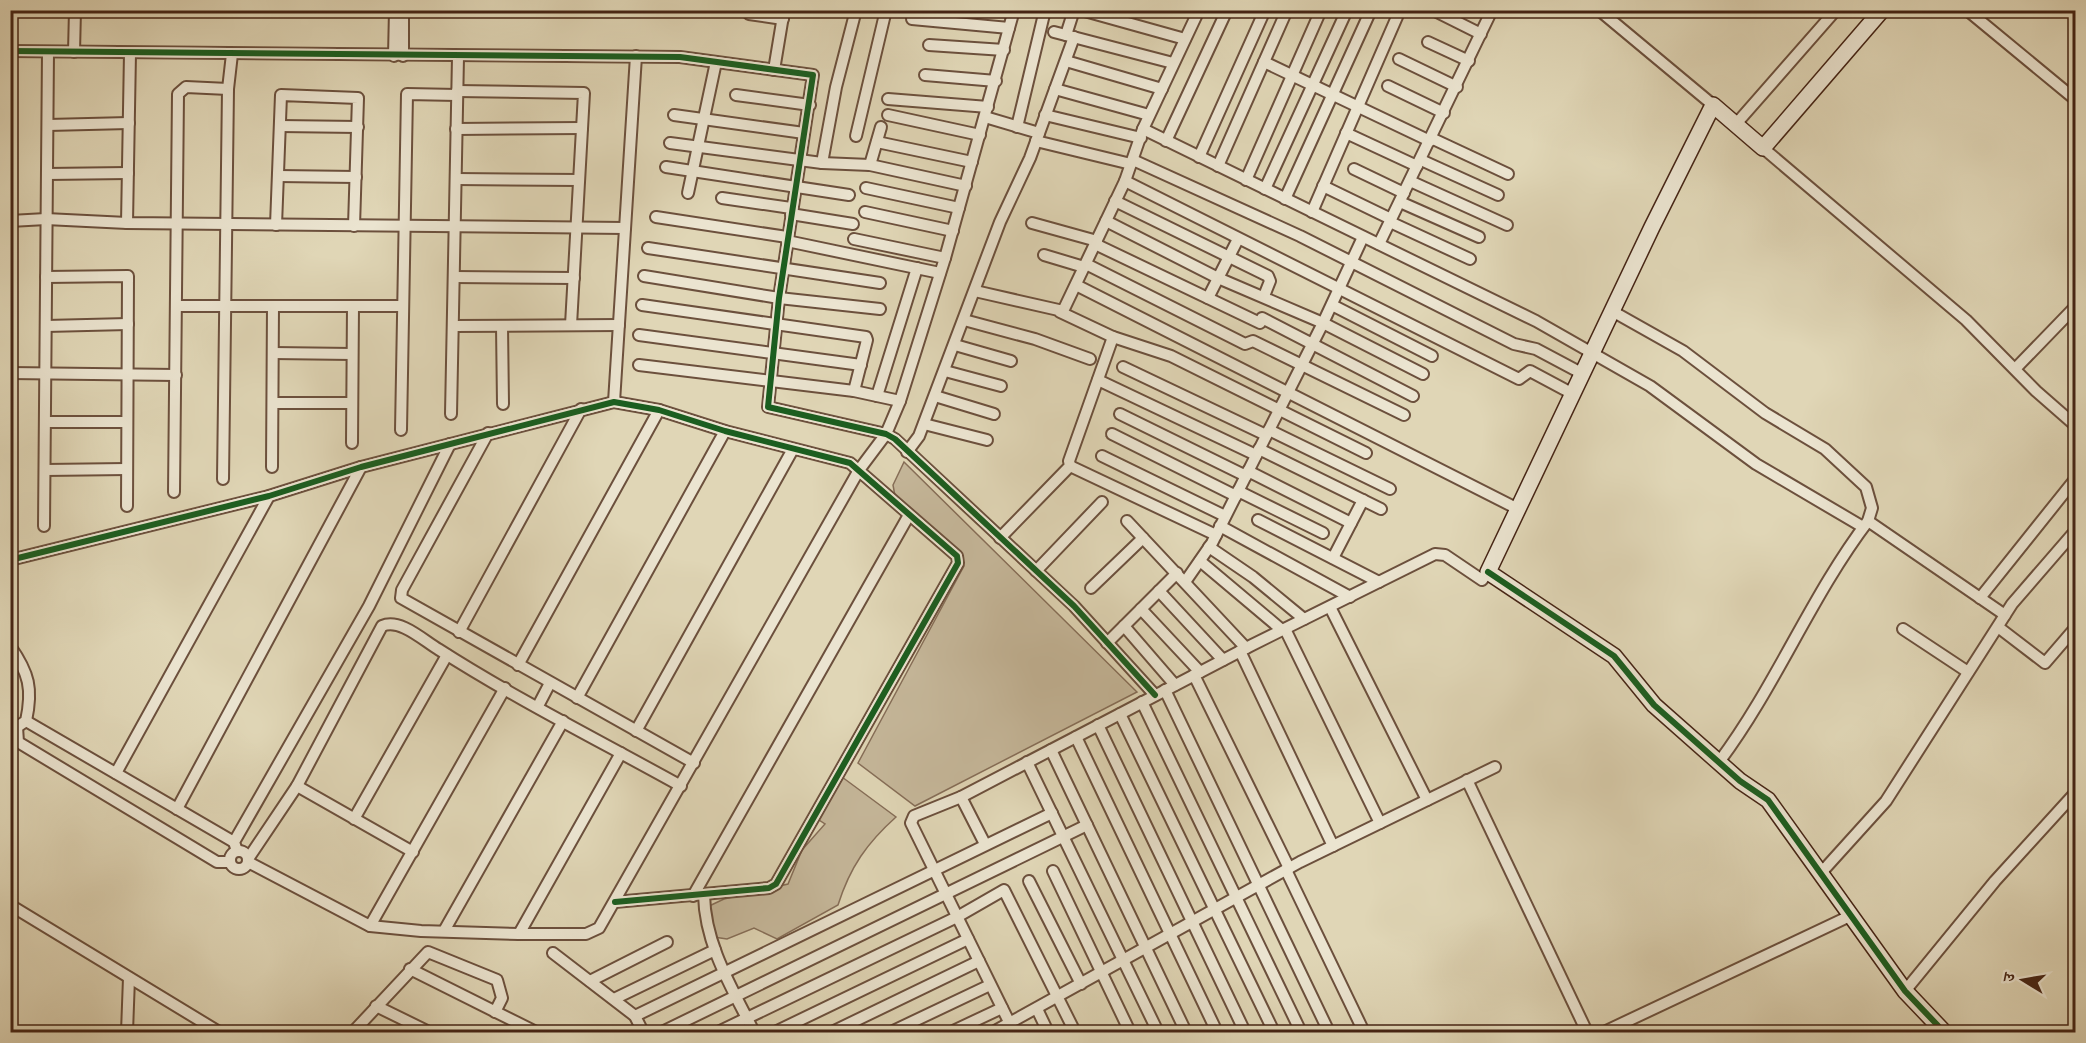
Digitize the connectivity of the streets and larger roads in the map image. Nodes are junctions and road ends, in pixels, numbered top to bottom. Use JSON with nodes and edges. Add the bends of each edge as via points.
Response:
{"nodes":[{"id":1,"x":75,"y":10,"type":"edge"},
{"id":2,"x":395,"y":10,"type":"edge"},
{"id":3,"x":403,"y":10,"type":"edge"},
{"id":4,"x":856,"y":10,"type":"edge"},
{"id":5,"x":886,"y":10,"type":"edge"},
{"id":6,"x":1014,"y":10,"type":"edge"},
{"id":7,"x":1045,"y":10,"type":"edge"},
{"id":8,"x":1074,"y":10,"type":"edge"},
{"id":9,"x":1081,"y":10,"type":"edge"},
{"id":10,"x":1227,"y":10,"type":"edge"},
{"id":11,"x":1265,"y":10,"type":"edge"},
{"id":12,"x":1287,"y":10,"type":"edge"},
{"id":13,"x":1321,"y":10,"type":"edge"},
{"id":14,"x":1347,"y":10,"type":"edge"},
{"id":15,"x":1371,"y":10,"type":"edge"},
{"id":16,"x":1400,"y":10,"type":"edge"},
{"id":17,"x":1433,"y":10,"type":"edge"},
{"id":18,"x":1492,"y":10,"type":"edge"},
{"id":19,"x":1599,"y":10,"type":"edge"},
{"id":20,"x":1836,"y":10,"type":"edge"},
{"id":21,"x":1882,"y":10,"type":"edge"},
{"id":22,"x":1966,"y":10,"type":"edge"},
{"id":23,"x":1195,"y":11,"type":"edge"},
{"id":24,"x":749,"y":14,"type":"dead end"},
{"id":25,"x":783,"y":15,"type":"edge"},
{"id":26,"x":912,"y":19,"type":"dead end"},
{"id":27,"x":1009,"y":28,"type":"junction"},
{"id":28,"x":1054,"y":32,"type":"dead end"},
{"id":29,"x":1481,"y":34,"type":"junction"},
{"id":30,"x":1070,"y":36,"type":"junction"},
{"id":31,"x":1185,"y":39,"type":"junction"},
{"id":32,"x":1428,"y":42,"type":"dead end"},
{"id":33,"x":929,"y":45,"type":"dead end"},
{"id":34,"x":1004,"y":50,"type":"junction"},
{"id":35,"x":10,"y":51,"type":"edge"},
{"id":36,"x":48,"y":52,"type":"junction"},
{"id":37,"x":74,"y":52,"type":"junction"},
{"id":38,"x":130,"y":53,"type":"junction"},
{"id":39,"x":232,"y":54,"type":"junction"},
{"id":40,"x":398,"y":56,"type":"junction"},
{"id":41,"x":636,"y":56,"type":"junction"},
{"id":42,"x":458,"y":57,"type":"junction"},
{"id":43,"x":1399,"y":59,"type":"dead end"},
{"id":44,"x":1065,"y":61,"type":"junction"},
{"id":45,"x":1469,"y":61,"type":"junction"},
{"id":46,"x":716,"y":62,"type":"junction"},
{"id":47,"x":1173,"y":63,"type":"junction"},
{"id":48,"x":1242,"y":63,"type":"junction"},
{"id":49,"x":1262,"y":67,"type":"junction"},
{"id":50,"x":774,"y":70,"type":"junction"},
{"id":51,"x":925,"y":75,"type":"dead end"},
{"id":52,"x":1292,"y":75,"type":"junction"},
{"id":53,"x":996,"y":81,"type":"junction"},
{"id":54,"x":1312,"y":85,"type":"junction"},
{"id":55,"x":1388,"y":86,"type":"dead end"},
{"id":56,"x":1457,"y":87,"type":"junction"},
{"id":57,"x":228,"y":89,"type":"junction"},
{"id":58,"x":1055,"y":89,"type":"junction"},
{"id":59,"x":1161,"y":89,"type":"junction"},
{"id":60,"x":457,"y":93,"type":"junction"},
{"id":61,"x":1331,"y":94,"type":"junction"},
{"id":62,"x":736,"y":95,"type":"dead end"},
{"id":63,"x":888,"y":99,"type":"dead end"},
{"id":64,"x":2076,"y":100,"type":"edge"},
{"id":65,"x":810,"y":105,"type":"junction"},
{"id":66,"x":1713,"y":105,"type":"junction"},
{"id":67,"x":1358,"y":106,"type":"junction"},
{"id":68,"x":987,"y":112,"type":"junction"},
{"id":69,"x":1443,"y":113,"type":"junction"},
{"id":70,"x":674,"y":115,"type":"dead end"},
{"id":71,"x":888,"y":115,"type":"dead end"},
{"id":72,"x":1045,"y":115,"type":"junction"},
{"id":73,"x":1149,"y":115,"type":"junction"},
{"id":74,"x":704,"y":119,"type":"junction"},
{"id":75,"x":129,"y":123,"type":"junction"},
{"id":76,"x":1736,"y":124,"type":"junction"},
{"id":77,"x":48,"y":125,"type":"junction"},
{"id":78,"x":280,"y":126,"type":"junction"},
{"id":79,"x":358,"y":127,"type":"junction"},
{"id":80,"x":881,"y":127,"type":"dead end"},
{"id":81,"x":1017,"y":127,"type":"junction"},
{"id":82,"x":582,"y":128,"type":"junction"},
{"id":83,"x":456,"y":129,"type":"junction"},
{"id":84,"x":804,"y":133,"type":"junction"},
{"id":85,"x":1346,"y":133,"type":"junction"},
{"id":86,"x":1142,"y":134,"type":"junction"},
{"id":87,"x":980,"y":135,"type":"junction"},
{"id":88,"x":856,"y":136,"type":"dead end"},
{"id":89,"x":1037,"y":137,"type":"junction"},
{"id":90,"x":1431,"y":139,"type":"junction"},
{"id":91,"x":1166,"y":141,"type":"junction"},
{"id":92,"x":877,"y":142,"type":"junction"},
{"id":93,"x":670,"y":143,"type":"dead end"},
{"id":94,"x":698,"y":147,"type":"junction"},
{"id":95,"x":1763,"y":148,"type":"junction"},
{"id":96,"x":1199,"y":157,"type":"junction"},
{"id":97,"x":798,"y":160,"type":"junction"},
{"id":98,"x":972,"y":162,"type":"junction"},
{"id":99,"x":1132,"y":162,"type":"junction"},
{"id":100,"x":822,"y":163,"type":"junction"},
{"id":101,"x":1419,"y":163,"type":"junction"},
{"id":102,"x":870,"y":165,"type":"junction"},
{"id":103,"x":1218,"y":166,"type":"junction"},
{"id":104,"x":666,"y":167,"type":"dead end"},
{"id":105,"x":1354,"y":169,"type":"dead end"},
{"id":106,"x":693,"y":171,"type":"junction"},
{"id":107,"x":128,"y":173,"type":"junction"},
{"id":108,"x":47,"y":174,"type":"junction"},
{"id":109,"x":1508,"y":174,"type":"dead end"},
{"id":110,"x":278,"y":176,"type":"junction"},
{"id":111,"x":356,"y":177,"type":"junction"},
{"id":112,"x":456,"y":179,"type":"junction"},
{"id":113,"x":579,"y":180,"type":"junction"},
{"id":114,"x":1245,"y":180,"type":"junction"},
{"id":115,"x":1125,"y":181,"type":"junction"},
{"id":116,"x":1410,"y":181,"type":"junction"},
{"id":117,"x":795,"y":185,"type":"junction"},
{"id":118,"x":966,"y":186,"type":"junction"},
{"id":119,"x":1323,"y":186,"type":"junction"},
{"id":120,"x":866,"y":188,"type":"dead end"},
{"id":121,"x":1265,"y":189,"type":"junction"},
{"id":122,"x":688,"y":193,"type":"dead end"},
{"id":123,"x":849,"y":195,"type":"dead end"},
{"id":124,"x":1498,"y":195,"type":"dead end"},
{"id":125,"x":1402,"y":197,"type":"junction"},
{"id":126,"x":722,"y":198,"type":"dead end"},
{"id":127,"x":1286,"y":199,"type":"junction"},
{"id":128,"x":1115,"y":201,"type":"junction"},
{"id":129,"x":959,"y":208,"type":"junction"},
{"id":130,"x":791,"y":211,"type":"junction"},
{"id":131,"x":865,"y":212,"type":"dead end"},
{"id":132,"x":1312,"y":212,"type":"junction"},
{"id":133,"x":656,"y":218,"type":"dead end"},
{"id":134,"x":46,"y":219,"type":"junction"},
{"id":135,"x":10,"y":221,"type":"edge"},
{"id":136,"x":1106,"y":221,"type":"junction"},
{"id":137,"x":1391,"y":221,"type":"junction"},
{"id":138,"x":128,"y":223,"type":"junction"},
{"id":139,"x":1032,"y":223,"type":"dead end"},
{"id":140,"x":177,"y":224,"type":"junction"},
{"id":141,"x":227,"y":224,"type":"junction"},
{"id":142,"x":853,"y":224,"type":"dead end"},
{"id":143,"x":276,"y":225,"type":"junction"},
{"id":144,"x":1507,"y":225,"type":"dead end"},
{"id":145,"x":354,"y":226,"type":"junction"},
{"id":146,"x":405,"y":226,"type":"junction"},
{"id":147,"x":455,"y":226,"type":"junction"},
{"id":148,"x":576,"y":228,"type":"junction"},
{"id":149,"x":625,"y":228,"type":"junction"},
{"id":150,"x":953,"y":231,"type":"junction"},
{"id":151,"x":1363,"y":237,"type":"junction"},
{"id":152,"x":1479,"y":237,"type":"dead end"},
{"id":153,"x":787,"y":239,"type":"junction"},
{"id":154,"x":854,"y":239,"type":"dead end"},
{"id":155,"x":1238,"y":239,"type":"junction"},
{"id":156,"x":1096,"y":242,"type":"junction"},
{"id":157,"x":1379,"y":244,"type":"junction"},
{"id":158,"x":648,"y":248,"type":"dead end"},
{"id":159,"x":1044,"y":255,"type":"dead end"},
{"id":160,"x":945,"y":258,"type":"junction"},
{"id":161,"x":1229,"y":258,"type":"junction"},
{"id":162,"x":1470,"y":259,"type":"dead end"},
{"id":163,"x":1352,"y":261,"type":"junction"},
{"id":164,"x":1085,"y":266,"type":"junction"},
{"id":165,"x":783,"y":267,"type":"junction"},
{"id":166,"x":917,"y":268,"type":"junction"},
{"id":167,"x":940,"y":273,"type":"junction"},
{"id":168,"x":644,"y":276,"type":"dead end"},
{"id":169,"x":46,"y":277,"type":"junction"},
{"id":170,"x":454,"y":277,"type":"junction"},
{"id":171,"x":574,"y":278,"type":"junction"},
{"id":172,"x":1218,"y":278,"type":"junction"},
{"id":173,"x":880,"y":283,"type":"dead end"},
{"id":174,"x":1076,"y":285,"type":"junction"},
{"id":175,"x":1338,"y":290,"type":"junction"},
{"id":176,"x":975,"y":291,"type":"junction"},
{"id":177,"x":1264,"y":296,"type":"junction"},
{"id":178,"x":779,"y":298,"type":"junction"},
{"id":179,"x":1208,"y":298,"type":"junction"},
{"id":180,"x":642,"y":305,"type":"dead end"},
{"id":181,"x":1332,"y":305,"type":"junction"},
{"id":182,"x":176,"y":306,"type":"junction"},
{"id":183,"x":226,"y":306,"type":"junction"},
{"id":184,"x":273,"y":306,"type":"junction"},
{"id":185,"x":352,"y":306,"type":"junction"},
{"id":186,"x":403,"y":306,"type":"junction"},
{"id":187,"x":2076,"y":306,"type":"edge"},
{"id":188,"x":880,"y":309,"type":"dead end"},
{"id":189,"x":1612,"y":311,"type":"junction"},
{"id":190,"x":1060,"y":312,"type":"junction"},
{"id":191,"x":964,"y":320,"type":"junction"},
{"id":192,"x":1323,"y":323,"type":"junction"},
{"id":193,"x":128,"y":324,"type":"junction"},
{"id":194,"x":571,"y":325,"type":"junction"},
{"id":195,"x":619,"y":325,"type":"junction"},
{"id":196,"x":777,"y":325,"type":"junction"},
{"id":197,"x":46,"y":326,"type":"junction"},
{"id":198,"x":453,"y":326,"type":"junction"},
{"id":199,"x":502,"y":326,"type":"junction"},
{"id":200,"x":639,"y":335,"type":"dead end"},
{"id":201,"x":1113,"y":337,"type":"junction"},
{"id":202,"x":1312,"y":344,"type":"junction"},
{"id":203,"x":955,"y":345,"type":"junction"},
{"id":204,"x":273,"y":353,"type":"junction"},
{"id":205,"x":352,"y":354,"type":"junction"},
{"id":206,"x":774,"y":354,"type":"junction"},
{"id":207,"x":1592,"y":354,"type":"junction"},
{"id":208,"x":1432,"y":356,"type":"dead end"},
{"id":209,"x":1090,"y":359,"type":"dead end"},
{"id":210,"x":1011,"y":361,"type":"dead end"},
{"id":211,"x":1302,"y":364,"type":"junction"},
{"id":212,"x":639,"y":365,"type":"dead end"},
{"id":213,"x":861,"y":365,"type":"junction"},
{"id":214,"x":1123,"y":367,"type":"dead end"},
{"id":215,"x":2015,"y":369,"type":"junction"},
{"id":216,"x":945,"y":371,"type":"junction"},
{"id":217,"x":10,"y":373,"type":"edge"},
{"id":218,"x":46,"y":373,"type":"junction"},
{"id":219,"x":1424,"y":374,"type":"dead end"},
{"id":220,"x":1582,"y":374,"type":"junction"},
{"id":221,"x":128,"y":375,"type":"junction"},
{"id":222,"x":176,"y":375,"type":"junction"},
{"id":223,"x":1098,"y":380,"type":"junction"},
{"id":224,"x":772,"y":382,"type":"junction"},
{"id":225,"x":1001,"y":386,"type":"dead end"},
{"id":226,"x":854,"y":391,"type":"junction"},
{"id":227,"x":1288,"y":392,"type":"junction"},
{"id":228,"x":1573,"y":394,"type":"junction"},
{"id":229,"x":877,"y":396,"type":"junction"},
{"id":230,"x":935,"y":396,"type":"junction"},
{"id":231,"x":1413,"y":396,"type":"dead end"},
{"id":232,"x":900,"y":401,"type":"junction"},
{"id":233,"x":614,"y":402,"type":"junction"},
{"id":234,"x":273,"y":403,"type":"junction"},
{"id":235,"x":352,"y":403,"type":"junction"},
{"id":236,"x":503,"y":404,"type":"dead end"},
{"id":237,"x":580,"y":409,"type":"junction"},
{"id":238,"x":1279,"y":409,"type":"junction"},
{"id":239,"x":659,"y":410,"type":"junction"},
{"id":240,"x":451,"y":414,"type":"dead end"},
{"id":241,"x":994,"y":414,"type":"dead end"},
{"id":242,"x":1120,"y":414,"type":"dead end"},
{"id":243,"x":1404,"y":415,"type":"dead end"},
{"id":244,"x":45,"y":422,"type":"junction"},
{"id":245,"x":127,"y":422,"type":"junction"},
{"id":246,"x":924,"y":424,"type":"junction"},
{"id":247,"x":2076,"y":426,"type":"edge"},
{"id":248,"x":401,"y":430,"type":"dead end"},
{"id":249,"x":725,"y":431,"type":"junction"},
{"id":250,"x":1268,"y":432,"type":"junction"},
{"id":251,"x":488,"y":433,"type":"junction"},
{"id":252,"x":886,"y":434,"type":"junction"},
{"id":253,"x":1112,"y":434,"type":"dead end"},
{"id":254,"x":987,"y":440,"type":"dead end"},
{"id":255,"x":352,"y":443,"type":"dead end"},
{"id":256,"x":450,"y":444,"type":"junction"},
{"id":257,"x":793,"y":448,"type":"junction"},
{"id":258,"x":907,"y":452,"type":"junction"},
{"id":259,"x":1258,"y":452,"type":"junction"},
{"id":260,"x":1366,"y":453,"type":"dead end"},
{"id":261,"x":1102,"y":456,"type":"dead end"},
{"id":262,"x":1070,"y":466,"type":"junction"},
{"id":263,"x":272,"y":467,"type":"dead end"},
{"id":264,"x":361,"y":467,"type":"junction"},
{"id":265,"x":127,"y":469,"type":"junction"},
{"id":266,"x":45,"y":470,"type":"junction"},
{"id":267,"x":859,"y":470,"type":"junction"},
{"id":268,"x":1247,"y":473,"type":"junction"},
{"id":269,"x":2076,"y":478,"type":"edge"},
{"id":270,"x":223,"y":479,"type":"dead end"},
{"id":271,"x":1390,"y":489,"type":"dead end"},
{"id":272,"x":174,"y":492,"type":"dead end"},
{"id":273,"x":1237,"y":493,"type":"junction"},
{"id":274,"x":269,"y":496,"type":"junction"},
{"id":275,"x":1363,"y":500,"type":"junction"},
{"id":276,"x":1102,"y":502,"type":"dead end"},
{"id":277,"x":127,"y":506,"type":"dead end"},
{"id":278,"x":1381,"y":509,"type":"dead end"},
{"id":279,"x":1518,"y":509,"type":"junction"},
{"id":280,"x":909,"y":515,"type":"junction"},
{"id":281,"x":1258,"y":520,"type":"dead end"},
{"id":282,"x":1127,"y":521,"type":"dead end"},
{"id":283,"x":1351,"y":523,"type":"junction"},
{"id":284,"x":1866,"y":524,"type":"junction"},
{"id":285,"x":44,"y":526,"type":"dead end"},
{"id":286,"x":1220,"y":526,"type":"junction"},
{"id":287,"x":2076,"y":530,"type":"edge"},
{"id":288,"x":1323,"y":533,"type":"dead end"},
{"id":289,"x":1000,"y":538,"type":"junction"},
{"id":290,"x":1143,"y":538,"type":"junction"},
{"id":291,"x":1209,"y":547,"type":"junction"},
{"id":292,"x":1333,"y":558,"type":"junction"},
{"id":293,"x":10,"y":560,"type":"edge"},
{"id":294,"x":1200,"y":561,"type":"junction"},
{"id":295,"x":1036,"y":571,"type":"junction"},
{"id":296,"x":1488,"y":573,"type":"junction"},
{"id":297,"x":1181,"y":578,"type":"junction"},
{"id":298,"x":1379,"y":582,"type":"junction"},
{"id":299,"x":1091,"y":588,"type":"dead end"},
{"id":300,"x":1159,"y":591,"type":"junction"},
{"id":301,"x":1350,"y":597,"type":"junction"},
{"id":302,"x":1980,"y":598,"type":"junction"},
{"id":303,"x":1330,"y":607,"type":"junction"},
{"id":304,"x":1141,"y":609,"type":"junction"},
{"id":305,"x":2005,"y":615,"type":"junction"},
{"id":306,"x":1304,"y":619,"type":"junction"},
{"id":307,"x":1124,"y":626,"type":"junction"},
{"id":308,"x":1998,"y":627,"type":"junction"},
{"id":309,"x":2076,"y":627,"type":"edge"},
{"id":310,"x":1283,"y":629,"type":"junction"},
{"id":311,"x":1903,"y":629,"type":"dead end"},
{"id":312,"x":459,"y":632,"type":"junction"},
{"id":313,"x":1107,"y":643,"type":"junction"},
{"id":314,"x":10,"y":646,"type":"edge"},
{"id":315,"x":1243,"y":650,"type":"junction"},
{"id":316,"x":447,"y":656,"type":"junction"},
{"id":317,"x":1223,"y":660,"type":"junction"},
{"id":318,"x":518,"y":665,"type":"junction"},
{"id":319,"x":1968,"y":672,"type":"junction"},
{"id":320,"x":1197,"y":674,"type":"junction"},
{"id":321,"x":550,"y":683,"type":"junction"},
{"id":322,"x":1175,"y":685,"type":"junction"},
{"id":323,"x":505,"y":688,"type":"junction"},
{"id":324,"x":1160,"y":693,"type":"junction"},
{"id":325,"x":577,"y":698,"type":"junction"},
{"id":326,"x":1142,"y":702,"type":"junction"},
{"id":327,"x":538,"y":706,"type":"junction"},
{"id":328,"x":1119,"y":714,"type":"junction"},
{"id":329,"x":563,"y":721,"type":"junction"},
{"id":330,"x":18,"y":723,"type":"edge"},
{"id":331,"x":1098,"y":725,"type":"junction"},
{"id":332,"x":636,"y":731,"type":"junction"},
{"id":333,"x":1076,"y":737,"type":"junction"},
{"id":334,"x":1051,"y":750,"type":"junction"},
{"id":335,"x":621,"y":753,"type":"junction"},
{"id":336,"x":1027,"y":762,"type":"junction"},
{"id":337,"x":1719,"y":762,"type":"junction"},
{"id":338,"x":694,"y":763,"type":"junction"},
{"id":339,"x":1495,"y":766,"type":"dead end"},
{"id":340,"x":116,"y":773,"type":"junction"},
{"id":341,"x":1467,"y":780,"type":"junction"},
{"id":342,"x":297,"y":786,"type":"junction"},
{"id":343,"x":681,"y":786,"type":"junction"},
{"id":344,"x":2076,"y":792,"type":"edge"},
{"id":345,"x":961,"y":797,"type":"junction"},
{"id":346,"x":1427,"y":800,"type":"junction"},
{"id":347,"x":177,"y":809,"type":"junction"},
{"id":348,"x":1052,"y":813,"type":"junction"},
{"id":349,"x":354,"y":819,"type":"junction"},
{"id":350,"x":1380,"y":823,"type":"junction"},
{"id":351,"x":1087,"y":825,"type":"junction"},
{"id":352,"x":1063,"y":836,"type":"junction"},
{"id":353,"x":985,"y":844,"type":"junction"},
{"id":354,"x":1333,"y":846,"type":"junction"},
{"id":355,"x":235,"y":847,"type":"junction"},
{"id":356,"x":413,"y":852,"type":"junction"},
{"id":357,"x":248,"y":860,"type":"junction"},
{"id":358,"x":230,"y":862,"type":"junction"},
{"id":359,"x":934,"y":869,"type":"junction"},
{"id":360,"x":1288,"y":869,"type":"junction"},
{"id":361,"x":1053,"y":871,"type":"dead end"},
{"id":362,"x":1820,"y":874,"type":"junction"},
{"id":363,"x":1029,"y":881,"type":"dead end"},
{"id":364,"x":1259,"y":885,"type":"junction"},
{"id":365,"x":946,"y":893,"type":"junction"},
{"id":366,"x":698,"y":895,"type":"junction"},
{"id":367,"x":1237,"y":897,"type":"junction"},
{"id":368,"x":615,"y":902,"type":"junction"},
{"id":369,"x":10,"y":905,"type":"edge"},
{"id":370,"x":1215,"y":909,"type":"junction"},
{"id":371,"x":1852,"y":915,"type":"junction"},
{"id":372,"x":957,"y":917,"type":"junction"},
{"id":373,"x":1191,"y":922,"type":"junction"},
{"id":374,"x":370,"y":926,"type":"junction"},
{"id":375,"x":444,"y":931,"type":"junction"},
{"id":376,"x":519,"y":934,"type":"junction"},
{"id":377,"x":1170,"y":934,"type":"junction"},
{"id":378,"x":968,"y":939,"type":"junction"},
{"id":379,"x":667,"y":942,"type":"dead end"},
{"id":380,"x":1146,"y":947,"type":"junction"},
{"id":381,"x":715,"y":950,"type":"junction"},
{"id":382,"x":553,"y":953,"type":"dead end"},
{"id":383,"x":1123,"y":960,"type":"junction"},
{"id":384,"x":979,"y":961,"type":"junction"},
{"id":385,"x":410,"y":969,"type":"junction"},
{"id":386,"x":724,"y":972,"type":"junction"},
{"id":387,"x":1101,"y":972,"type":"junction"},
{"id":388,"x":129,"y":978,"type":"junction"},
{"id":389,"x":590,"y":981,"type":"junction"},
{"id":390,"x":1081,"y":984,"type":"junction"},
{"id":391,"x":990,"y":985,"type":"junction"},
{"id":392,"x":1905,"y":991,"type":"junction"},
{"id":393,"x":736,"y":996,"type":"junction"},
{"id":394,"x":1058,"y":996,"type":"junction"},
{"id":395,"x":614,"y":999,"type":"junction"},
{"id":396,"x":376,"y":1006,"type":"junction"},
{"id":397,"x":1002,"y":1008,"type":"junction"},
{"id":398,"x":1037,"y":1009,"type":"junction"},
{"id":399,"x":495,"y":1012,"type":"junction"},
{"id":400,"x":635,"y":1016,"type":"junction"},
{"id":401,"x":747,"y":1019,"type":"junction"},
{"id":402,"x":514,"y":1028,"type":"edge"},
{"id":403,"x":1012,"y":1028,"type":"edge"},
{"id":404,"x":127,"y":1032,"type":"edge"},
{"id":405,"x":219,"y":1032,"type":"edge"},
{"id":406,"x":353,"y":1032,"type":"edge"},
{"id":407,"x":429,"y":1032,"type":"edge"},
{"id":408,"x":536,"y":1032,"type":"edge"},
{"id":409,"x":643,"y":1032,"type":"edge"},
{"id":410,"x":662,"y":1032,"type":"edge"},
{"id":411,"x":718,"y":1032,"type":"edge"},
{"id":412,"x":754,"y":1032,"type":"edge"},
{"id":413,"x":775,"y":1032,"type":"edge"},
{"id":414,"x":832,"y":1032,"type":"edge"},
{"id":415,"x":891,"y":1032,"type":"edge"},
{"id":416,"x":951,"y":1032,"type":"edge"},
{"id":417,"x":993,"y":1032,"type":"edge"},
{"id":418,"x":1048,"y":1032,"type":"edge"},
{"id":419,"x":1075,"y":1032,"type":"edge"},
{"id":420,"x":1130,"y":1032,"type":"edge"},
{"id":421,"x":1158,"y":1032,"type":"edge"},
{"id":422,"x":1186,"y":1032,"type":"edge"},
{"id":423,"x":1217,"y":1032,"type":"edge"},
{"id":424,"x":1245,"y":1032,"type":"edge"},
{"id":425,"x":1274,"y":1032,"type":"edge"},
{"id":426,"x":1301,"y":1032,"type":"edge"},
{"id":427,"x":1329,"y":1032,"type":"edge"},
{"id":428,"x":1364,"y":1032,"type":"edge"},
{"id":429,"x":1587,"y":1032,"type":"edge"},
{"id":430,"x":1604,"y":1032,"type":"edge"},
{"id":431,"x":1944,"y":1032,"type":"edge"}],
"edges":[{"from":1,"to":37,"type":"street"},
{"from":2,"to":40,"type":"street"},
{"from":3,"to":40,"type":"street"},
{"from":4,"to":100,"type":"street"},
{"from":5,"to":88,"type":"street"},
{"from":6,"to":27,"type":"street"},
{"from":7,"to":81,"type":"street"},
{"from":8,"to":30,"type":"street"},
{"from":9,"to":31,"type":"street"},
{"from":10,"to":91,"type":"street"},
{"from":11,"to":48,"type":"street"},
{"from":12,"to":49,"type":"street"},
{"from":13,"to":52,"type":"street"},
{"from":14,"to":54,"type":"street"},
{"from":15,"to":61,"type":"street"},
{"from":16,"to":67,"type":"street"},
{"from":17,"to":29,"type":"street"},
{"from":18,"to":29,"type":"street"},
{"from":19,"to":66,"type":"street"},
{"from":20,"to":76,"type":"street"},
{"from":21,"to":95,"type":"street"},
{"from":22,"to":64,"type":"street"},
{"from":23,"to":31,"type":"street"},
{"from":24,"to":25,"type":"street"},
{"from":25,"to":50,"type":"street"},
{"from":26,"to":27,"type":"street"},
{"from":27,"to":34,"type":"street"},
{"from":28,"to":30,"type":"street"},
{"from":29,"to":45,"type":"street"},
{"from":30,"to":44,"type":"street"},
{"from":30,"to":47,"type":"street"},
{"from":31,"to":47,"type":"street"},
{"from":32,"to":45,"type":"street"},
{"from":33,"to":34,"type":"street"},
{"from":34,"to":53,"type":"street"},
{"from":35,"to":36,"type":"street"},
{"from":36,"to":37,"type":"street"},
{"from":36,"to":77,"type":"street"},
{"from":37,"to":38,"type":"street"},
{"from":38,"to":39,"type":"street"},
{"from":38,"to":75,"type":"street"},
{"from":39,"to":40,"type":"street"},
{"from":39,"to":57,"type":"street"},
{"from":40,"to":42,"type":"street"},
{"from":41,"to":42,"type":"street"},
{"from":41,"to":46,"type":"street"},
{"from":41,"to":149,"type":"street"},
{"from":42,"to":60,"type":"street"},
{"from":43,"to":56,"type":"street"},
{"from":44,"to":58,"type":"street"},
{"from":44,"to":59,"type":"street"},
{"from":45,"to":56,"type":"street"},
{"from":46,"to":50,"type":"street"},
{"from":46,"to":74,"type":"street"},
{"from":47,"to":59,"type":"street"},
{"from":48,"to":49,"type":"street"},
{"from":48,"to":96,"type":"street"},
{"from":49,"to":52,"type":"street"},
{"from":49,"to":103,"type":"street"},
{"from":50,"to":65,"type":"street","via":[[813,76]]},
{"from":51,"to":53,"type":"street"},
{"from":52,"to":54,"type":"street"},
{"from":52,"to":114,"type":"street"},
{"from":53,"to":68,"type":"street"},
{"from":54,"to":61,"type":"street"},
{"from":54,"to":121,"type":"street"},
{"from":55,"to":69,"type":"street"},
{"from":56,"to":69,"type":"street"},
{"from":57,"to":140,"type":"street","via":[[186,87],[178,94]]},
{"from":57,"to":141,"type":"street"},
{"from":58,"to":72,"type":"street"},
{"from":58,"to":73,"type":"street"},
{"from":59,"to":73,"type":"street"},
{"from":60,"to":82,"type":"street","via":[[584,93]]},
{"from":60,"to":83,"type":"street"},
{"from":60,"to":146,"type":"street","via":[[407,94]]},
{"from":61,"to":67,"type":"street"},
{"from":61,"to":127,"type":"street"},
{"from":62,"to":65,"type":"street"},
{"from":63,"to":68,"type":"street"},
{"from":65,"to":84,"type":"street"},
{"from":66,"to":76,"type":"street"},
{"from":66,"to":189,"type":"street"},
{"from":67,"to":85,"type":"street"},
{"from":67,"to":90,"type":"street"},
{"from":68,"to":81,"type":"street"},
{"from":68,"to":87,"type":"street"},
{"from":69,"to":90,"type":"street"},
{"from":70,"to":74,"type":"street"},
{"from":71,"to":87,"type":"street"},
{"from":72,"to":86,"type":"street"},
{"from":72,"to":89,"type":"street"},
{"from":73,"to":86,"type":"street"},
{"from":74,"to":84,"type":"street"},
{"from":74,"to":94,"type":"street"},
{"from":75,"to":77,"type":"street"},
{"from":75,"to":107,"type":"street"},
{"from":76,"to":95,"type":"street"},
{"from":77,"to":108,"type":"street"},
{"from":78,"to":79,"type":"street"},
{"from":78,"to":79,"type":"street","via":[[281,95],[356,96]]},
{"from":78,"to":110,"type":"street"},
{"from":79,"to":111,"type":"street"},
{"from":80,"to":92,"type":"street"},
{"from":81,"to":89,"type":"street"},
{"from":82,"to":83,"type":"street"},
{"from":82,"to":113,"type":"street"},
{"from":83,"to":112,"type":"street"},
{"from":84,"to":97,"type":"street"},
{"from":85,"to":101,"type":"street"},
{"from":85,"to":119,"type":"street"},
{"from":86,"to":91,"type":"street"},
{"from":86,"to":99,"type":"street"},
{"from":87,"to":98,"type":"street"},
{"from":89,"to":99,"type":"street"},
{"from":89,"to":176,"type":"street"},
{"from":90,"to":101,"type":"street"},
{"from":90,"to":109,"type":"street"},
{"from":91,"to":96,"type":"street"},
{"from":92,"to":98,"type":"street"},
{"from":92,"to":102,"type":"street"},
{"from":93,"to":94,"type":"street"},
{"from":94,"to":97,"type":"street"},
{"from":94,"to":106,"type":"street"},
{"from":95,"to":215,"type":"street","via":[[1966,320]]},
{"from":96,"to":103,"type":"street"},
{"from":97,"to":100,"type":"street"},
{"from":97,"to":117,"type":"street"},
{"from":98,"to":118,"type":"street"},
{"from":99,"to":115,"type":"street"},
{"from":99,"to":163,"type":"street"},
{"from":100,"to":102,"type":"street"},
{"from":101,"to":116,"type":"street"},
{"from":101,"to":124,"type":"street"},
{"from":102,"to":118,"type":"street"},
{"from":103,"to":114,"type":"street"},
{"from":104,"to":106,"type":"street"},
{"from":105,"to":125,"type":"street"},
{"from":106,"to":117,"type":"street"},
{"from":106,"to":122,"type":"street"},
{"from":107,"to":108,"type":"street"},
{"from":107,"to":138,"type":"street"},
{"from":108,"to":134,"type":"street"},
{"from":110,"to":111,"type":"street"},
{"from":110,"to":143,"type":"street"},
{"from":111,"to":145,"type":"street"},
{"from":112,"to":113,"type":"street"},
{"from":112,"to":147,"type":"street"},
{"from":113,"to":148,"type":"street"},
{"from":114,"to":121,"type":"street"},
{"from":115,"to":128,"type":"street"},
{"from":115,"to":155,"type":"street"},
{"from":116,"to":125,"type":"street"},
{"from":116,"to":144,"type":"street"},
{"from":117,"to":123,"type":"street"},
{"from":117,"to":130,"type":"street"},
{"from":118,"to":129,"type":"street"},
{"from":119,"to":132,"type":"street"},
{"from":119,"to":137,"type":"street"},
{"from":120,"to":129,"type":"street"},
{"from":121,"to":127,"type":"street"},
{"from":125,"to":137,"type":"street"},
{"from":125,"to":152,"type":"street"},
{"from":126,"to":130,"type":"street"},
{"from":127,"to":132,"type":"street"},
{"from":128,"to":136,"type":"street"},
{"from":128,"to":161,"type":"street"},
{"from":129,"to":150,"type":"street"},
{"from":130,"to":142,"type":"street"},
{"from":130,"to":153,"type":"street"},
{"from":131,"to":150,"type":"street"},
{"from":132,"to":151,"type":"street"},
{"from":133,"to":153,"type":"street"},
{"from":134,"to":135,"type":"street"},
{"from":134,"to":138,"type":"street"},
{"from":134,"to":169,"type":"street"},
{"from":136,"to":156,"type":"street"},
{"from":136,"to":172,"type":"street"},
{"from":137,"to":157,"type":"street"},
{"from":137,"to":162,"type":"street"},
{"from":138,"to":140,"type":"street"},
{"from":139,"to":156,"type":"street"},
{"from":140,"to":141,"type":"street"},
{"from":140,"to":182,"type":"street"},
{"from":141,"to":143,"type":"street"},
{"from":141,"to":183,"type":"street"},
{"from":143,"to":145,"type":"street"},
{"from":145,"to":146,"type":"street"},
{"from":146,"to":147,"type":"street"},
{"from":146,"to":186,"type":"street"},
{"from":147,"to":148,"type":"street"},
{"from":147,"to":170,"type":"street"},
{"from":148,"to":149,"type":"street"},
{"from":148,"to":171,"type":"street"},
{"from":149,"to":195,"type":"street"},
{"from":150,"to":160,"type":"street"},
{"from":151,"to":157,"type":"street"},
{"from":151,"to":163,"type":"street"},
{"from":153,"to":165,"type":"street"},
{"from":153,"to":166,"type":"street"},
{"from":154,"to":160,"type":"street"},
{"from":155,"to":161,"type":"street"},
{"from":155,"to":175,"type":"street"},
{"from":156,"to":164,"type":"street"},
{"from":156,"to":179,"type":"street"},
{"from":157,"to":207,"type":"street","via":[[1536,321]]},
{"from":158,"to":165,"type":"street"},
{"from":159,"to":164,"type":"street"},
{"from":160,"to":167,"type":"street"},
{"from":161,"to":172,"type":"street"},
{"from":161,"to":177,"type":"street","via":[[1268,276]]},
{"from":163,"to":175,"type":"street"},
{"from":163,"to":220,"type":"street","via":[[1514,344],[1536,349]]},
{"from":164,"to":174,"type":"street"},
{"from":164,"to":211,"type":"street","via":[[1245,344],[1253,341]]},
{"from":165,"to":173,"type":"street"},
{"from":165,"to":178,"type":"street"},
{"from":166,"to":167,"type":"street"},
{"from":166,"to":229,"type":"street"},
{"from":167,"to":232,"type":"street"},
{"from":168,"to":178,"type":"street"},
{"from":169,"to":193,"type":"street","via":[[128,276]]},
{"from":169,"to":197,"type":"street"},
{"from":170,"to":171,"type":"street"},
{"from":170,"to":198,"type":"street"},
{"from":171,"to":194,"type":"street"},
{"from":172,"to":177,"type":"street"},
{"from":172,"to":179,"type":"street"},
{"from":174,"to":190,"type":"street"},
{"from":174,"to":227,"type":"street"},
{"from":175,"to":181,"type":"street"},
{"from":175,"to":228,"type":"street","via":[[1519,380],[1530,371]]},
{"from":176,"to":190,"type":"street"},
{"from":176,"to":191,"type":"street"},
{"from":177,"to":192,"type":"street"},
{"from":178,"to":188,"type":"street"},
{"from":178,"to":196,"type":"street"},
{"from":179,"to":202,"type":"street","via":[[1260,323],[1262,318]]},
{"from":180,"to":196,"type":"street"},
{"from":181,"to":192,"type":"street"},
{"from":181,"to":208,"type":"street"},
{"from":182,"to":183,"type":"street"},
{"from":182,"to":222,"type":"street"},
{"from":183,"to":184,"type":"street"},
{"from":183,"to":270,"type":"street"},
{"from":184,"to":185,"type":"street"},
{"from":184,"to":204,"type":"street"},
{"from":185,"to":186,"type":"street"},
{"from":185,"to":205,"type":"street"},
{"from":186,"to":248,"type":"street"},
{"from":187,"to":215,"type":"street"},
{"from":189,"to":207,"type":"street"},
{"from":189,"to":284,"type":"street","via":[[1683,351],[1765,413],[1825,448],[1866,487],[1872,508]]},
{"from":190,"to":201,"type":"street"},
{"from":191,"to":203,"type":"street"},
{"from":191,"to":209,"type":"street"},
{"from":192,"to":202,"type":"street"},
{"from":192,"to":219,"type":"street"},
{"from":193,"to":197,"type":"street"},
{"from":193,"to":221,"type":"street"},
{"from":194,"to":195,"type":"street"},
{"from":194,"to":199,"type":"street"},
{"from":195,"to":233,"type":"street"},
{"from":196,"to":206,"type":"street"},
{"from":196,"to":213,"type":"street","via":[[866,337]]},
{"from":197,"to":218,"type":"street"},
{"from":198,"to":199,"type":"street"},
{"from":198,"to":240,"type":"street"},
{"from":199,"to":236,"type":"street"},
{"from":200,"to":206,"type":"street"},
{"from":201,"to":223,"type":"street"},
{"from":201,"to":238,"type":"street","via":[[1171,356]]},
{"from":202,"to":211,"type":"street"},
{"from":202,"to":231,"type":"street"},
{"from":203,"to":210,"type":"street"},
{"from":203,"to":216,"type":"street"},
{"from":204,"to":205,"type":"street"},
{"from":204,"to":234,"type":"street"},
{"from":205,"to":235,"type":"street"},
{"from":206,"to":213,"type":"street"},
{"from":206,"to":224,"type":"street"},
{"from":207,"to":220,"type":"street"},
{"from":207,"to":284,"type":"street","via":[[1650,386],[1756,464]]},
{"from":211,"to":227,"type":"street"},
{"from":211,"to":243,"type":"street"},
{"from":212,"to":224,"type":"street"},
{"from":213,"to":226,"type":"street"},
{"from":214,"to":250,"type":"street"},
{"from":215,"to":247,"type":"street"},
{"from":216,"to":225,"type":"street"},
{"from":216,"to":230,"type":"street"},
{"from":217,"to":218,"type":"street"},
{"from":218,"to":221,"type":"street"},
{"from":218,"to":244,"type":"street"},
{"from":220,"to":228,"type":"street"},
{"from":221,"to":222,"type":"street"},
{"from":221,"to":245,"type":"street"},
{"from":222,"to":272,"type":"street"},
{"from":223,"to":259,"type":"street"},
{"from":223,"to":262,"type":"street"},
{"from":224,"to":226,"type":"street"},
{"from":224,"to":252,"type":"street","via":[[768,407]]},
{"from":226,"to":229,"type":"street"},
{"from":227,"to":238,"type":"street"},
{"from":227,"to":279,"type":"street"},
{"from":228,"to":279,"type":"street"},
{"from":229,"to":232,"type":"street"},
{"from":230,"to":241,"type":"street"},
{"from":230,"to":246,"type":"street"},
{"from":232,"to":252,"type":"street"},
{"from":233,"to":237,"type":"street"},
{"from":233,"to":239,"type":"street"},
{"from":234,"to":235,"type":"street"},
{"from":234,"to":263,"type":"street"},
{"from":235,"to":255,"type":"street"},
{"from":237,"to":251,"type":"street"},
{"from":237,"to":312,"type":"street"},
{"from":238,"to":250,"type":"street"},
{"from":238,"to":260,"type":"street"},
{"from":239,"to":249,"type":"street"},
{"from":239,"to":318,"type":"street"},
{"from":242,"to":268,"type":"street"},
{"from":244,"to":245,"type":"street"},
{"from":244,"to":266,"type":"street"},
{"from":245,"to":265,"type":"street"},
{"from":246,"to":254,"type":"street"},
{"from":246,"to":258,"type":"street"},
{"from":249,"to":257,"type":"street"},
{"from":249,"to":325,"type":"street"},
{"from":250,"to":259,"type":"street"},
{"from":250,"to":271,"type":"street"},
{"from":251,"to":256,"type":"street"},
{"from":251,"to":312,"type":"street","via":[[401,595]]},
{"from":252,"to":258,"type":"street"},
{"from":252,"to":267,"type":"street"},
{"from":253,"to":273,"type":"street"},
{"from":256,"to":264,"type":"street"},
{"from":256,"to":355,"type":"street","via":[[369,606]]},
{"from":257,"to":267,"type":"street","via":[[849,463]]},
{"from":257,"to":332,"type":"street"},
{"from":258,"to":289,"type":"street"},
{"from":259,"to":268,"type":"street"},
{"from":259,"to":275,"type":"street"},
{"from":261,"to":286,"type":"street"},
{"from":262,"to":286,"type":"street"},
{"from":262,"to":289,"type":"street"},
{"from":264,"to":274,"type":"street"},
{"from":264,"to":347,"type":"street"},
{"from":265,"to":266,"type":"street"},
{"from":265,"to":277,"type":"street"},
{"from":266,"to":285,"type":"street"},
{"from":267,"to":280,"type":"street"},
{"from":267,"to":338,"type":"street"},
{"from":268,"to":273,"type":"street"},
{"from":268,"to":283,"type":"street"},
{"from":269,"to":302,"type":"street"},
{"from":273,"to":286,"type":"street"},
{"from":273,"to":288,"type":"street"},
{"from":274,"to":293,"type":"street"},
{"from":274,"to":340,"type":"street"},
{"from":275,"to":278,"type":"street"},
{"from":275,"to":283,"type":"street"},
{"from":276,"to":295,"type":"street"},
{"from":279,"to":296,"type":"street"},
{"from":280,"to":366,"type":"street"},
{"from":280,"to":366,"type":"street","via":[[957,556],[958,563],[778,881],[769,888]]},
{"from":281,"to":292,"type":"street"},
{"from":282,"to":290,"type":"street"},
{"from":283,"to":292,"type":"street"},
{"from":284,"to":302,"type":"street"},
{"from":284,"to":337,"type":"street","via":[[1743,730]]},
{"from":286,"to":291,"type":"street"},
{"from":286,"to":301,"type":"street"},
{"from":287,"to":305,"type":"street"},
{"from":289,"to":295,"type":"street"},
{"from":290,"to":297,"type":"street"},
{"from":290,"to":299,"type":"street"},
{"from":291,"to":294,"type":"street"},
{"from":291,"to":306,"type":"street"},
{"from":292,"to":298,"type":"street"},
{"from":294,"to":297,"type":"street"},
{"from":294,"to":310,"type":"street"},
{"from":295,"to":313,"type":"street"},
{"from":296,"to":298,"type":"street","via":[[1482,580],[1438,553]]},
{"from":296,"to":337,"type":"street","via":[[1614,656],[1654,705]]},
{"from":297,"to":300,"type":"street"},
{"from":297,"to":315,"type":"street"},
{"from":298,"to":301,"type":"street"},
{"from":300,"to":304,"type":"street"},
{"from":300,"to":317,"type":"street"},
{"from":301,"to":303,"type":"street"},
{"from":302,"to":305,"type":"street"},
{"from":303,"to":306,"type":"street"},
{"from":303,"to":346,"type":"street"},
{"from":304,"to":307,"type":"street"},
{"from":304,"to":320,"type":"street"},
{"from":305,"to":308,"type":"street"},
{"from":306,"to":310,"type":"street"},
{"from":307,"to":313,"type":"street"},
{"from":307,"to":322,"type":"street"},
{"from":308,"to":309,"type":"street","via":[[2045,663]]},
{"from":308,"to":319,"type":"street"},
{"from":310,"to":315,"type":"street"},
{"from":310,"to":350,"type":"street"},
{"from":311,"to":319,"type":"street"},
{"from":312,"to":318,"type":"street"},
{"from":313,"to":324,"type":"street"},
{"from":314,"to":330,"type":"street","via":[[25,669],[31,698]]},
{"from":315,"to":317,"type":"street"},
{"from":315,"to":354,"type":"street"},
{"from":316,"to":323,"type":"street"},
{"from":316,"to":342,"type":"street","via":[[395,623],[382,626]]},
{"from":316,"to":349,"type":"street"},
{"from":317,"to":320,"type":"street"},
{"from":318,"to":321,"type":"street"},
{"from":319,"to":362,"type":"street","via":[[1886,801]]},
{"from":320,"to":322,"type":"street"},
{"from":320,"to":360,"type":"street"},
{"from":321,"to":325,"type":"street"},
{"from":321,"to":327,"type":"street"},
{"from":322,"to":324,"type":"street"},
{"from":323,"to":327,"type":"street"},
{"from":323,"to":356,"type":"street"},
{"from":324,"to":326,"type":"street"},
{"from":324,"to":364,"type":"street"},
{"from":325,"to":332,"type":"street"},
{"from":326,"to":328,"type":"street"},
{"from":326,"to":367,"type":"street"},
{"from":327,"to":329,"type":"street"},
{"from":328,"to":331,"type":"street"},
{"from":328,"to":370,"type":"street"},
{"from":329,"to":335,"type":"street"},
{"from":329,"to":375,"type":"street"},
{"from":330,"to":340,"type":"street"},
{"from":330,"to":358,"type":"street","via":[[18,742],[217,862]]},
{"from":331,"to":333,"type":"street"},
{"from":331,"to":373,"type":"street"},
{"from":332,"to":338,"type":"street"},
{"from":333,"to":334,"type":"street"},
{"from":333,"to":377,"type":"street"},
{"from":334,"to":336,"type":"street"},
{"from":334,"to":351,"type":"street"},
{"from":335,"to":343,"type":"street"},
{"from":335,"to":376,"type":"street"},
{"from":336,"to":345,"type":"street"},
{"from":336,"to":348,"type":"street"},
{"from":337,"to":362,"type":"street","via":[[1768,800]]},
{"from":338,"to":343,"type":"street"},
{"from":339,"to":341,"type":"street"},
{"from":340,"to":347,"type":"street"},
{"from":341,"to":346,"type":"street"},
{"from":341,"to":429,"type":"street"},
{"from":342,"to":349,"type":"street"},
{"from":342,"to":357,"type":"street"},
{"from":343,"to":368,"type":"street"},
{"from":344,"to":392,"type":"street","via":[[2002,873]]},
{"from":345,"to":353,"type":"street"},
{"from":345,"to":359,"type":"street","via":[[912,819]]},
{"from":346,"to":350,"type":"street"},
{"from":347,"to":355,"type":"street"},
{"from":348,"to":352,"type":"street"},
{"from":348,"to":353,"type":"street"},
{"from":349,"to":356,"type":"street"},
{"from":350,"to":354,"type":"street"},
{"from":351,"to":352,"type":"street"},
{"from":351,"to":380,"type":"street"},
{"from":352,"to":365,"type":"street"},
{"from":352,"to":383,"type":"street"},
{"from":353,"to":359,"type":"street"},
{"from":354,"to":360,"type":"street"},
{"from":355,"to":357,"type":"street"},
{"from":355,"to":358,"type":"street"},
{"from":356,"to":374,"type":"street"},
{"from":357,"to":358,"type":"street","via":[[244,868],[237,869]]},
{"from":357,"to":374,"type":"street"},
{"from":359,"to":365,"type":"street"},
{"from":359,"to":386,"type":"street"},
{"from":360,"to":364,"type":"street"},
{"from":360,"to":428,"type":"street"},
{"from":361,"to":387,"type":"street"},
{"from":362,"to":371,"type":"street"},
{"from":363,"to":390,"type":"street"},
{"from":364,"to":367,"type":"street"},
{"from":364,"to":427,"type":"street"},
{"from":365,"to":372,"type":"street"},
{"from":365,"to":393,"type":"street"},
{"from":366,"to":368,"type":"street"},
{"from":366,"to":381,"type":"street"},
{"from":367,"to":370,"type":"street"},
{"from":367,"to":426,"type":"street"},
{"from":368,"to":376,"type":"street","via":[[594,932]]},
{"from":369,"to":388,"type":"street"},
{"from":370,"to":373,"type":"street"},
{"from":370,"to":425,"type":"street"},
{"from":371,"to":392,"type":"street"},
{"from":371,"to":430,"type":"street"},
{"from":372,"to":378,"type":"street"},
{"from":372,"to":394,"type":"street","via":[[1005,890]]},
{"from":372,"to":401,"type":"street"},
{"from":373,"to":377,"type":"street"},
{"from":373,"to":424,"type":"street"},
{"from":374,"to":375,"type":"street"},
{"from":375,"to":376,"type":"street"},
{"from":377,"to":380,"type":"street"},
{"from":377,"to":423,"type":"street"},
{"from":378,"to":384,"type":"street"},
{"from":378,"to":413,"type":"street"},
{"from":379,"to":389,"type":"street"},
{"from":380,"to":383,"type":"street"},
{"from":380,"to":422,"type":"street"},
{"from":381,"to":386,"type":"street"},
{"from":381,"to":395,"type":"street"},
{"from":382,"to":389,"type":"street"},
{"from":383,"to":387,"type":"street"},
{"from":383,"to":421,"type":"street"},
{"from":384,"to":391,"type":"street"},
{"from":384,"to":414,"type":"street"},
{"from":385,"to":396,"type":"street"},
{"from":385,"to":399,"type":"street"},
{"from":385,"to":399,"type":"street","via":[[425,953],[432,952],[495,979],[502,993]]},
{"from":386,"to":393,"type":"street"},
{"from":386,"to":400,"type":"street"},
{"from":387,"to":390,"type":"street"},
{"from":387,"to":420,"type":"street"},
{"from":388,"to":404,"type":"street"},
{"from":388,"to":405,"type":"street"},
{"from":389,"to":395,"type":"street"},
{"from":390,"to":394,"type":"street"},
{"from":391,"to":397,"type":"street"},
{"from":391,"to":415,"type":"street"},
{"from":392,"to":431,"type":"street"},
{"from":393,"to":401,"type":"street"},
{"from":393,"to":410,"type":"street"},
{"from":394,"to":398,"type":"street"},
{"from":394,"to":419,"type":"street"},
{"from":395,"to":400,"type":"street"},
{"from":396,"to":406,"type":"street"},
{"from":396,"to":407,"type":"street"},
{"from":397,"to":403,"type":"street"},
{"from":397,"to":416,"type":"street"},
{"from":398,"to":403,"type":"street"},
{"from":398,"to":418,"type":"street"},
{"from":399,"to":402,"type":"street"},
{"from":400,"to":409,"type":"street"},
{"from":401,"to":411,"type":"street"},
{"from":401,"to":412,"type":"street"},
{"from":402,"to":408,"type":"street"},
{"from":403,"to":417,"type":"street"}]}
